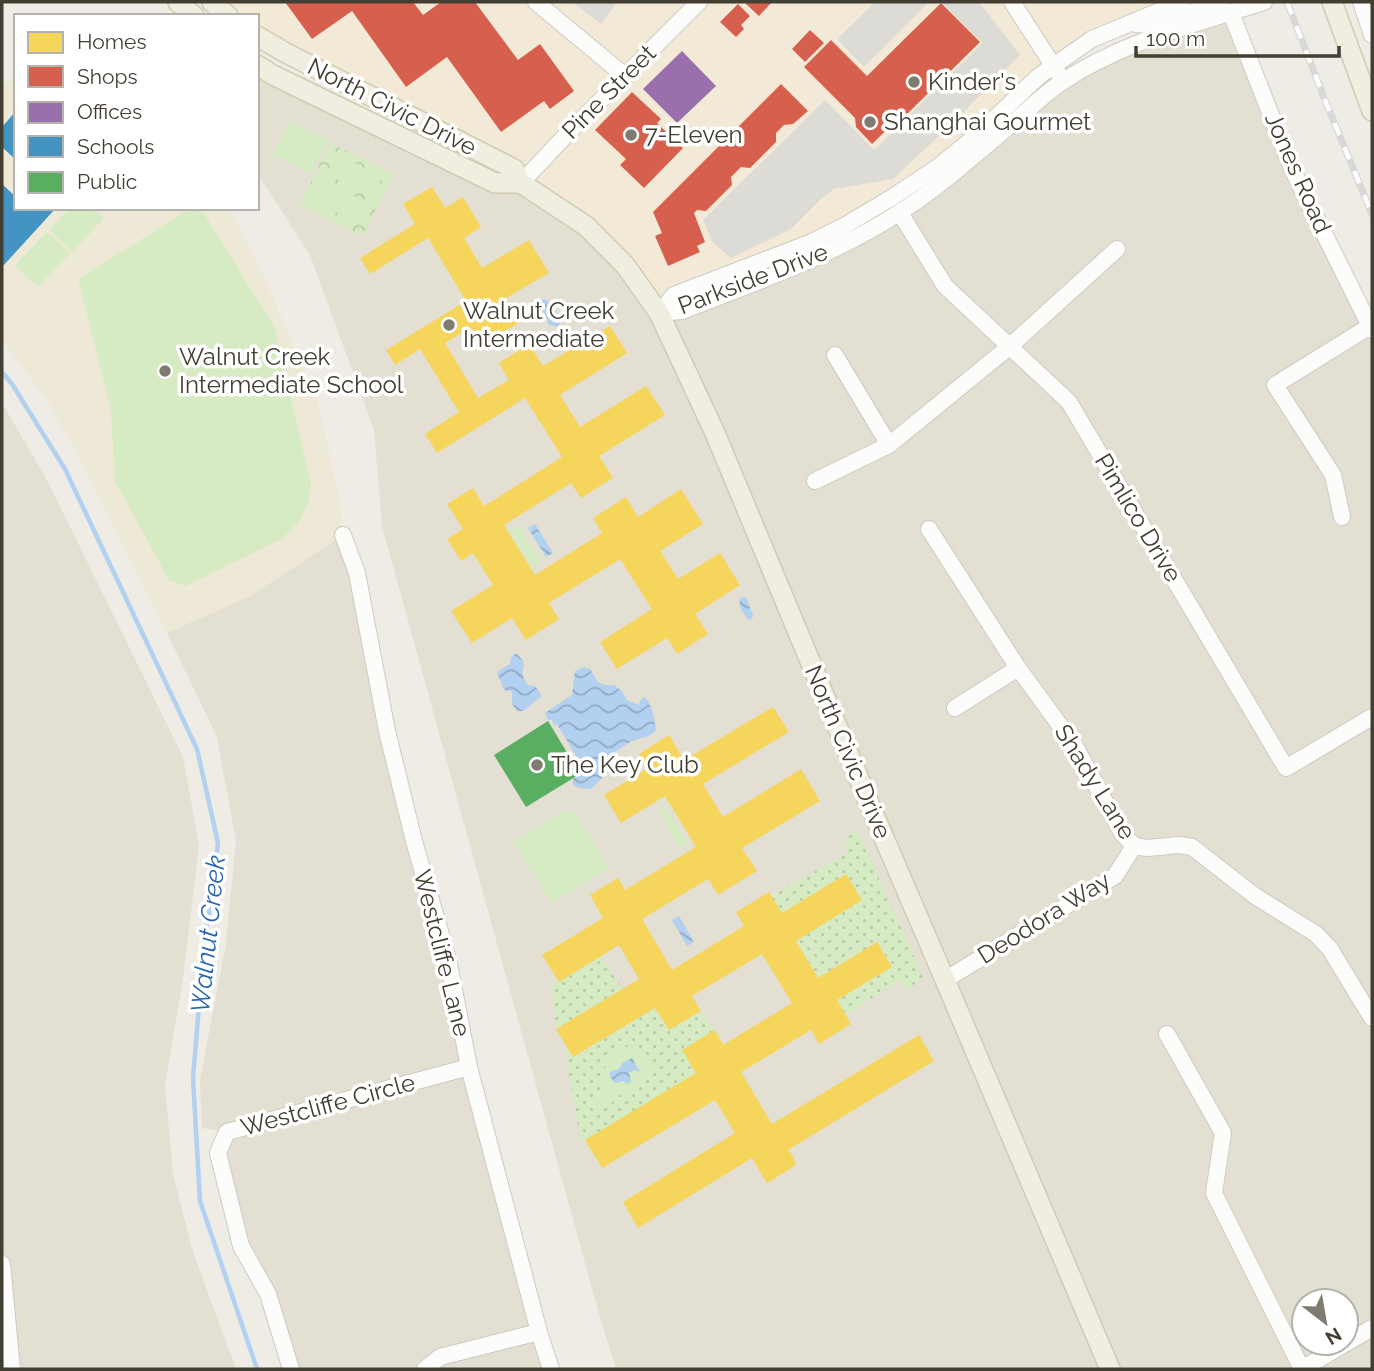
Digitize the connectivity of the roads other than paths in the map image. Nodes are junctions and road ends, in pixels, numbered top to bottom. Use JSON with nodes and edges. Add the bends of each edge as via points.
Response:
{"nodes":[{"id":1,"x":178,"y":2,"type":"edge"},
{"id":2,"x":212,"y":2,"type":"edge"},
{"id":3,"x":536,"y":2,"type":"edge"},
{"id":4,"x":699,"y":2,"type":"edge"},
{"id":5,"x":1012,"y":2,"type":"edge"},
{"id":6,"x":1181,"y":2,"type":"edge"},
{"id":7,"x":1264,"y":2,"type":"edge"},
{"id":8,"x":1332,"y":2,"type":"edge"},
{"id":9,"x":1361,"y":2,"type":"edge"},
{"id":10,"x":1234,"y":7,"type":"edge"},
{"id":11,"x":192,"y":14,"type":"edge"},
{"id":12,"x":226,"y":14,"type":"edge"},
{"id":13,"x":1123,"y":24,"type":"junction"},
{"id":14,"x":1372,"y":35,"type":"edge"},
{"id":15,"x":259,"y":37,"type":"edge"},
{"id":16,"x":1053,"y":65,"type":"junction"},
{"id":17,"x":259,"y":66,"type":"edge"},
{"id":18,"x":625,"y":76,"type":"junction"},
{"id":19,"x":1063,"y":81,"type":"junction"},
{"id":20,"x":1372,"y":111,"type":"edge"},
{"id":21,"x":521,"y":183,"type":"junction"},
{"id":22,"x":900,"y":213,"type":"junction"},
{"id":23,"x":1117,"y":249,"type":"dead end"},
{"id":24,"x":659,"y":313,"type":"junction"},
{"id":25,"x":1371,"y":328,"type":"edge"},
{"id":26,"x":1009,"y":347,"type":"junction"},
{"id":27,"x":835,"y":355,"type":"dead end"},
{"id":28,"x":889,"y":445,"type":"junction"},
{"id":29,"x":815,"y":481,"type":"dead end"},
{"id":30,"x":1342,"y":517,"type":"dead end"},
{"id":31,"x":929,"y":529,"type":"dead end"},
{"id":32,"x":343,"y":535,"type":"dead end"},
{"id":33,"x":1018,"y":668,"type":"junction"},
{"id":34,"x":955,"y":708,"type":"dead end"},
{"id":35,"x":1372,"y":717,"type":"edge"},
{"id":36,"x":1134,"y":846,"type":"junction"},
{"id":37,"x":945,"y":980,"type":"junction"},
{"id":38,"x":1372,"y":1018,"type":"edge"},
{"id":39,"x":1167,"y":1034,"type":"dead end"},
{"id":40,"x":469,"y":1067,"type":"junction"},
{"id":41,"x":2,"y":1264,"type":"edge"},
{"id":42,"x":1372,"y":1328,"type":"edge"},
{"id":43,"x":539,"y":1332,"type":"junction"},
{"id":44,"x":12,"y":1369,"type":"edge"},
{"id":45,"x":291,"y":1369,"type":"edge"},
{"id":46,"x":425,"y":1369,"type":"edge"},
{"id":47,"x":551,"y":1369,"type":"edge"},
{"id":48,"x":1110,"y":1369,"type":"edge"},
{"id":49,"x":1302,"y":1369,"type":"edge"}],
"edges":[{"from":1,"to":11,"type":"main road"},
{"from":2,"to":12,"type":"main road"},
{"from":3,"to":18,"type":"street"},
{"from":4,"to":18,"type":"street","name":"Pine Street"},
{"from":5,"to":16,"type":"street"},
{"from":6,"to":13,"type":"street","name":"Parkside Drive"},
{"from":7,"to":10,"type":"street","name":"Parkside Drive"},
{"from":8,"to":20,"type":"main road"},
{"from":9,"to":14,"type":"street"},
{"from":10,"to":13,"type":"street","via":[[1189,12],[1153,24]]},
{"from":10,"to":19,"type":"street","name":"Parkside Drive","via":[[1134,44]]},
{"from":10,"to":25,"type":"street","name":"Jones Road","via":[[1293,171]]},
{"from":13,"to":16,"type":"street","name":"Parkside Drive"},
{"from":15,"to":21,"type":"main road","name":"North Civic Drive","via":[[514,169]]},
{"from":16,"to":19,"type":"street"},
{"from":16,"to":24,"type":"street","name":"Parkside Drive","via":[[977,135],[891,198],[812,242],[674,295]]},
{"from":17,"to":21,"type":"main road","name":"North Civic Drive","via":[[495,183]]},
{"from":18,"to":21,"type":"street","name":"Pine Street"},
{"from":19,"to":22,"type":"street","name":"Parkside Drive"},
{"from":21,"to":24,"type":"main road","name":"North Civic Drive","via":[[586,226],[625,265]]},
{"from":22,"to":24,"type":"street","name":"Parkside Drive","via":[[818,257],[682,311]]},
{"from":22,"to":26,"type":"street","name":"Pimlico Drive","via":[[945,286]]},
{"from":23,"to":26,"type":"street"},
{"from":24,"to":37,"type":"main road","name":"North Civic Drive","via":[[715,433]]},
{"from":25,"to":30,"type":"street","via":[[1275,385],[1333,475]]},
{"from":26,"to":28,"type":"street"},
{"from":26,"to":35,"type":"street","name":"Pimlico Drive","via":[[1069,402],[1286,768]]},
{"from":27,"to":28,"type":"street"},
{"from":28,"to":29,"type":"street"},
{"from":31,"to":33,"type":"street","name":"Shady Lane"},
{"from":32,"to":40,"type":"street","name":"Westcliffe Lane","via":[[357,573],[387,731],[414,841],[449,959]]},
{"from":33,"to":34,"type":"street"},
{"from":33,"to":36,"type":"street","name":"Shady Lane","via":[[1075,746],[1122,833]]},
{"from":36,"to":37,"type":"street","name":"Deodora Way","via":[[1115,876]]},
{"from":36,"to":38,"type":"street","name":"Shady Lane","via":[[1192,847],[1255,896],[1316,934]]},
{"from":37,"to":48,"type":"main road","name":"North Civic Drive"},
{"from":39,"to":49,"type":"street","via":[[1223,1133],[1214,1193]]},
{"from":40,"to":43,"type":"street","name":"Westcliffe Lane"},
{"from":40,"to":45,"type":"street","name":"Westcliffe Circle","via":[[227,1132],[218,1153],[241,1246],[268,1294]]},
{"from":41,"to":44,"type":"street"},
{"from":42,"to":49,"type":"street"},
{"from":43,"to":46,"type":"street","via":[[440,1357]]},
{"from":43,"to":47,"type":"street","name":"Westcliffe Lane"}]}
